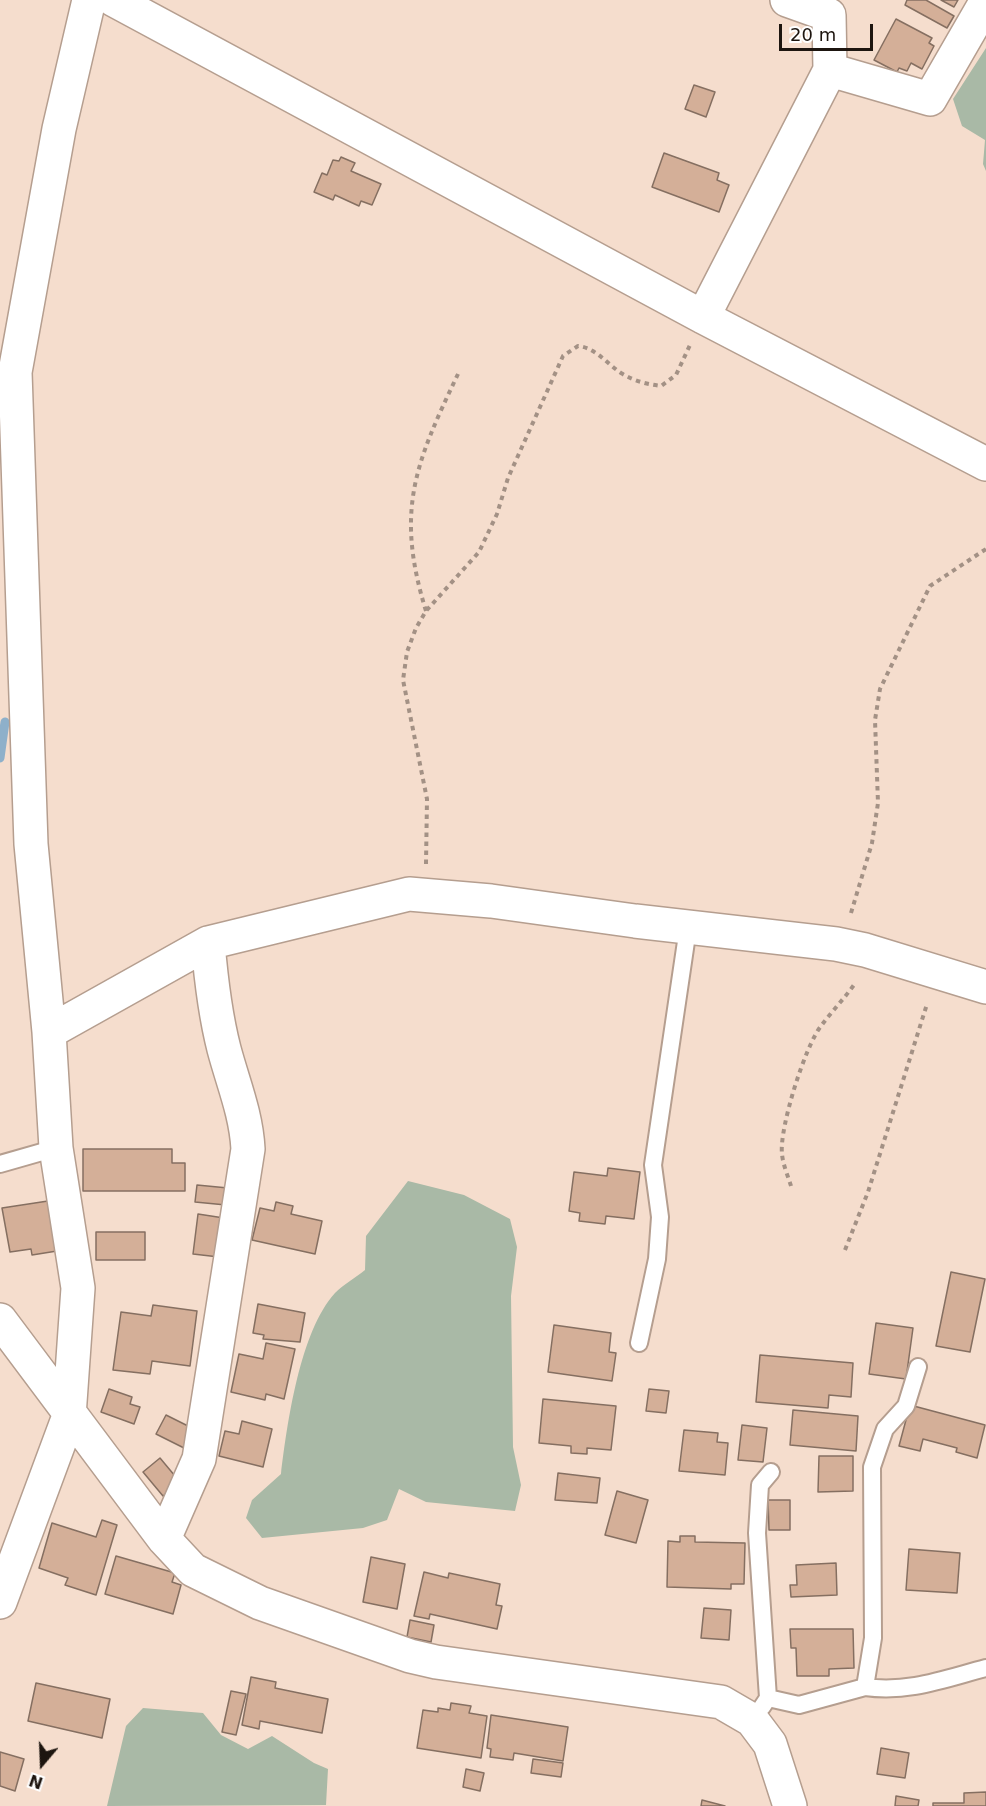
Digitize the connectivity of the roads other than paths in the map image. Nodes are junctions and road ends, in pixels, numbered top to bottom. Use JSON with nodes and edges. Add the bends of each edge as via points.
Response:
{"nodes":[{"id":1,"x":89,"y":0,"type":"edge"},
{"id":2,"x":114,"y":0,"type":"edge"},
{"id":3,"x":787,"y":0,"type":"edge"},
{"id":4,"x":986,"y":2,"type":"edge"},
{"id":5,"x":830,"y":70,"type":"junction"},
{"id":6,"x":703,"y":316,"type":"junction"},
{"id":7,"x":986,"y":464,"type":"edge"},
{"id":8,"x":9,"y":481,"type":"edge"},
{"id":9,"x":687,"y":928,"type":"junction"},
{"id":10,"x":208,"y":943,"type":"junction"},
{"id":11,"x":986,"y":987,"type":"edge"},
{"id":12,"x":49,"y":1032,"type":"junction"},
{"id":13,"x":56,"y":1148,"type":"junction"},
{"id":14,"x":0,"y":1164,"type":"edge"},
{"id":15,"x":0,"y":1320,"type":"edge"},
{"id":16,"x":639,"y":1343,"type":"dead end"},
{"id":17,"x":918,"y":1367,"type":"dead end"},
{"id":18,"x":69,"y":1416,"type":"junction"},
{"id":19,"x":771,"y":1472,"type":"dead end"},
{"id":20,"x":164,"y":1539,"type":"junction"},
{"id":21,"x":0,"y":1602,"type":"edge"},
{"id":22,"x":986,"y":1668,"type":"edge"},
{"id":23,"x":865,"y":1687,"type":"junction"},
{"id":24,"x":760,"y":1709,"type":"junction"},
{"id":25,"x":790,"y":1806,"type":"edge"}],
"edges":[{"from":1,"to":8,"type":"street","via":[[59,129],[15,372]]},
{"from":2,"to":6,"type":"street"},
{"from":3,"to":5,"type":"street","via":[[829,15]]},
{"from":4,"to":5,"type":"street","via":[[930,99]]},
{"from":5,"to":6,"type":"street"},
{"from":6,"to":7,"type":"street"},
{"from":8,"to":12,"type":"street","via":[[31,844]]},
{"from":9,"to":10,"type":"street","via":[[491,901],[409,894]]},
{"from":9,"to":11,"type":"street","via":[[851,947]]},
{"from":9,"to":16,"type":"lane","via":[[653,1165],[660,1217],[657,1259]]},
{"from":10,"to":12,"type":"street"},
{"from":10,"to":20,"type":"street","via":[[212,995],[246,1122],[248,1149],[199,1458]]},
{"from":12,"to":13,"type":"street"},
{"from":13,"to":14,"type":"lane"},
{"from":13,"to":18,"type":"street","via":[[78,1288]]},
{"from":15,"to":18,"type":"street"},
{"from":17,"to":23,"type":"lane","via":[[906,1406],[885,1429],[872,1467],[873,1638]]},
{"from":18,"to":20,"type":"street"},
{"from":18,"to":21,"type":"street"},
{"from":19,"to":24,"type":"lane","via":[[760,1485],[757,1533]]},
{"from":20,"to":24,"type":"street","via":[[193,1570],[260,1603],[410,1656]]},
{"from":22,"to":23,"type":"lane","via":[[891,1691]]},
{"from":23,"to":24,"type":"lane","via":[[799,1705]]},
{"from":24,"to":25,"type":"street"}]}
